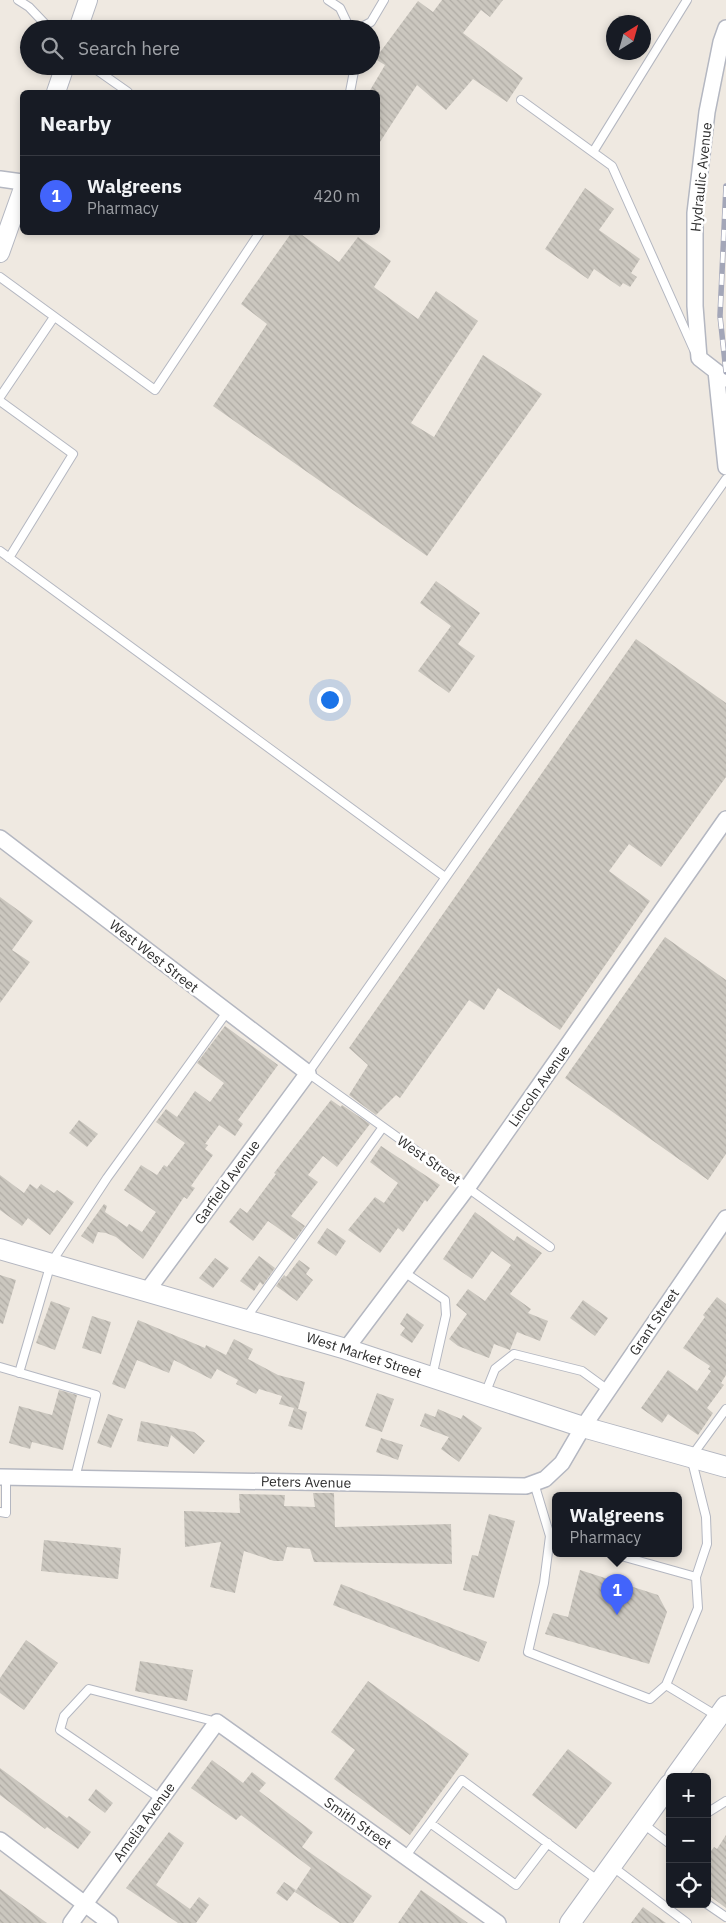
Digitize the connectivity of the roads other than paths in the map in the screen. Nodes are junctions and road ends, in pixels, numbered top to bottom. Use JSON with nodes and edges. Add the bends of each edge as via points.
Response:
{"nodes":[{"id":1,"x":18,"y":0,"type":"edge"},
{"id":2,"x":88,"y":0,"type":"edge"},
{"id":3,"x":328,"y":0,"type":"edge"},
{"id":4,"x":384,"y":0,"type":"edge"},
{"id":5,"x":687,"y":0,"type":"edge"},
{"id":6,"x":41,"y":20,"type":"edge"},
{"id":7,"x":81,"y":20,"type":"edge"},
{"id":8,"x":346,"y":20,"type":"edge"},
{"id":9,"x":372,"y":20,"type":"edge"},
{"id":10,"x":726,"y":28,"type":"edge"},
{"id":11,"x":62,"y":75,"type":"edge"},
{"id":12,"x":104,"y":75,"type":"edge"},
{"id":13,"x":353,"y":75,"type":"edge"},
{"id":14,"x":57,"y":90,"type":"edge"},
{"id":15,"x":125,"y":90,"type":"edge"},
{"id":16,"x":350,"y":90,"type":"edge"},
{"id":17,"x":521,"y":100,"type":"dead end"},
{"id":18,"x":593,"y":152,"type":"junction"},
{"id":19,"x":0,"y":179,"type":"edge"},
{"id":20,"x":20,"y":182,"type":"edge"},
{"id":21,"x":20,"y":197,"type":"edge"},
{"id":22,"x":258,"y":235,"type":"edge"},
{"id":23,"x":0,"y":253,"type":"edge"},
{"id":24,"x":0,"y":278,"type":"edge"},
{"id":25,"x":54,"y":317,"type":"junction"},
{"id":26,"x":698,"y":358,"type":"junction"},
{"id":27,"x":721,"y":375,"type":"edge"},
{"id":28,"x":0,"y":397,"type":"edge"},
{"id":29,"x":0,"y":401,"type":"edge"},
{"id":30,"x":726,"y":467,"type":"edge"},
{"id":31,"x":726,"y":479,"type":"edge"},
{"id":32,"x":0,"y":552,"type":"edge"},
{"id":33,"x":10,"y":558,"type":"junction"},
{"id":34,"x":726,"y":819,"type":"edge"},
{"id":35,"x":0,"y":838,"type":"edge"},
{"id":36,"x":445,"y":877,"type":"junction"},
{"id":37,"x":227,"y":1012,"type":"junction"},
{"id":38,"x":308,"y":1073,"type":"junction"},
{"id":39,"x":383,"y":1126,"type":"junction"},
{"id":40,"x":468,"y":1187,"type":"junction"},
{"id":41,"x":726,"y":1218,"type":"edge"},
{"id":42,"x":550,"y":1247,"type":"dead end"},
{"id":43,"x":0,"y":1249,"type":"edge"},
{"id":44,"x":51,"y":1263,"type":"junction"},
{"id":45,"x":404,"y":1272,"type":"junction"},
{"id":46,"x":147,"y":1290,"type":"junction"},
{"id":47,"x":246,"y":1319,"type":"junction"},
{"id":48,"x":346,"y":1349,"type":"junction"},
{"id":49,"x":0,"y":1367,"type":"edge"},
{"id":50,"x":20,"y":1373,"type":"junction"},
{"id":51,"x":432,"y":1377,"type":"junction"},
{"id":52,"x":608,"y":1390,"type":"junction"},
{"id":53,"x":485,"y":1394,"type":"junction"},
{"id":54,"x":726,"y":1409,"type":"edge"},
{"id":55,"x":583,"y":1427,"type":"junction"},
{"id":56,"x":691,"y":1457,"type":"junction"},
{"id":57,"x":726,"y":1467,"type":"edge"},
{"id":58,"x":3,"y":1477,"type":"edge"},
{"id":59,"x":75,"y":1478,"type":"junction"},
{"id":60,"x":534,"y":1483,"type":"junction"},
{"id":61,"x":0,"y":1512,"type":"edge"},
{"id":62,"x":552,"y":1534,"type":"edge"},
{"id":63,"x":552,"y":1542,"type":"edge"},
{"id":64,"x":625,"y":1557,"type":"edge"},
{"id":65,"x":696,"y":1577,"type":"junction"},
{"id":66,"x":666,"y":1685,"type":"junction"},
{"id":67,"x":722,"y":1712,"type":"edge"},
{"id":68,"x":217,"y":1722,"type":"junction"},
{"id":69,"x":680,"y":1773,"type":"edge"},
{"id":70,"x":666,"y":1792,"type":"edge"},
{"id":71,"x":161,"y":1799,"type":"junction"},
{"id":72,"x":726,"y":1801,"type":"edge"},
{"id":73,"x":711,"y":1810,"type":"edge"},
{"id":74,"x":430,"y":1823,"type":"junction"},
{"id":75,"x":642,"y":1823,"type":"junction"},
{"id":76,"x":0,"y":1840,"type":"edge"},
{"id":77,"x":666,"y":1841,"type":"edge"},
{"id":78,"x":548,"y":1843,"type":"junction"},
{"id":79,"x":405,"y":1857,"type":"junction"},
{"id":80,"x":605,"y":1874,"type":"junction"},
{"id":81,"x":84,"y":1904,"type":"junction"},
{"id":82,"x":711,"y":1907,"type":"edge"},
{"id":83,"x":726,"y":1917,"type":"edge"},
{"id":84,"x":71,"y":1923,"type":"edge"},
{"id":85,"x":110,"y":1923,"type":"edge"},
{"id":86,"x":498,"y":1923,"type":"edge"},
{"id":87,"x":570,"y":1923,"type":"edge"},
{"id":88,"x":687,"y":1923,"type":"edge"}],
"edges":[{"from":1,"to":6,"type":"lane"},
{"from":2,"to":7,"type":"street"},
{"from":3,"to":8,"type":"lane","via":[[340,8]]},
{"from":4,"to":9,"type":"lane"},
{"from":5,"to":18,"type":"lane"},
{"from":10,"to":26,"type":"street","name":"Hydraulic Avenue","via":[[707,112],[695,213]]},
{"from":11,"to":14,"type":"street"},
{"from":12,"to":15,"type":"lane"},
{"from":13,"to":16,"type":"lane"},
{"from":17,"to":18,"type":"lane"},
{"from":18,"to":26,"type":"lane","via":[[612,166]]},
{"from":19,"to":20,"type":"street"},
{"from":21,"to":23,"type":"street"},
{"from":22,"to":25,"type":"lane","via":[[155,390]]},
{"from":24,"to":25,"type":"lane"},
{"from":25,"to":28,"type":"lane"},
{"from":26,"to":27,"type":"street"},
{"from":27,"to":30,"type":"street"},
{"from":29,"to":33,"type":"lane","via":[[73,454]]},
{"from":31,"to":36,"type":"lane"},
{"from":32,"to":33,"type":"lane"},
{"from":33,"to":36,"type":"lane"},
{"from":34,"to":40,"type":"street","name":"Lincoln Avenue"},
{"from":35,"to":37,"type":"street","name":"West West Street"},
{"from":36,"to":38,"type":"lane"},
{"from":37,"to":38,"type":"street","name":"West West Street"},
{"from":37,"to":44,"type":"lane","via":[[107,1178]]},
{"from":38,"to":39,"type":"lane","name":"West Street"},
{"from":38,"to":46,"type":"street","name":"Garfield Avenue"},
{"from":39,"to":40,"type":"lane","name":"West Street"},
{"from":39,"to":47,"type":"lane"},
{"from":40,"to":42,"type":"lane","name":"West Street"},
{"from":40,"to":45,"type":"street","name":"Lincoln Avenue"},
{"from":41,"to":52,"type":"street","name":"Grant Street"},
{"from":43,"to":44,"type":"main road","name":"West Market Street"},
{"from":44,"to":46,"type":"main road","name":"West Market Street"},
{"from":44,"to":50,"type":"lane"},
{"from":45,"to":48,"type":"street","name":"Lincoln Avenue"},
{"from":45,"to":51,"type":"lane","via":[[444,1300],[446,1315]]},
{"from":46,"to":47,"type":"main road","name":"West Market Street"},
{"from":47,"to":48,"type":"main road","name":"West Market Street"},
{"from":48,"to":51,"type":"main road","name":"West Market Street"},
{"from":49,"to":50,"type":"lane"},
{"from":50,"to":59,"type":"lane","via":[[96,1394]]},
{"from":51,"to":53,"type":"main road","name":"West Market Street"},
{"from":52,"to":53,"type":"lane","via":[[582,1371],[514,1354],[494,1369]]},
{"from":52,"to":55,"type":"street","name":"Grant Street"},
{"from":53,"to":55,"type":"main road","name":"West Market Street"},
{"from":54,"to":56,"type":"lane"},
{"from":55,"to":56,"type":"main road","name":"West Market Street"},
{"from":55,"to":60,"type":"street","name":"Peters Avenue","via":[[562,1463],[545,1479]]},
{"from":56,"to":57,"type":"main road","name":"West Market Street"},
{"from":56,"to":65,"type":"lane","via":[[708,1530]]},
{"from":58,"to":59,"type":"street","name":"Peters Avenue"},
{"from":58,"to":61,"type":"lane","via":[[6,1513]]},
{"from":59,"to":60,"type":"street","name":"Peters Avenue","via":[[526,1486]]},
{"from":60,"to":62,"type":"lane"},
{"from":63,"to":66,"type":"lane","via":[[528,1652],[650,1699]]},
{"from":64,"to":65,"type":"lane"},
{"from":65,"to":66,"type":"lane","via":[[698,1608]]},
{"from":66,"to":67,"type":"lane"},
{"from":67,"to":69,"type":"main road"},
{"from":68,"to":71,"type":"street","name":"Amelia Avenue"},
{"from":68,"to":71,"type":"lane","via":[[89,1689],[64,1716],[60,1730]]},
{"from":68,"to":79,"type":"street","name":"Smith Street"},
{"from":70,"to":75,"type":"main road"},
{"from":71,"to":81,"type":"street","name":"Amelia Avenue"},
{"from":72,"to":73,"type":"lane"},
{"from":74,"to":78,"type":"lane","via":[[462,1780]]},
{"from":74,"to":78,"type":"lane","via":[[516,1886]]},
{"from":74,"to":79,"type":"lane"},
{"from":75,"to":77,"type":"lane"},
{"from":75,"to":80,"type":"main road"},
{"from":76,"to":81,"type":"street"},
{"from":78,"to":80,"type":"lane"},
{"from":79,"to":86,"type":"street","name":"Smith Street"},
{"from":80,"to":87,"type":"main road"},
{"from":80,"to":88,"type":"lane"},
{"from":81,"to":84,"type":"street","name":"Amelia Avenue"},
{"from":81,"to":85,"type":"street"},
{"from":82,"to":83,"type":"lane"}]}
